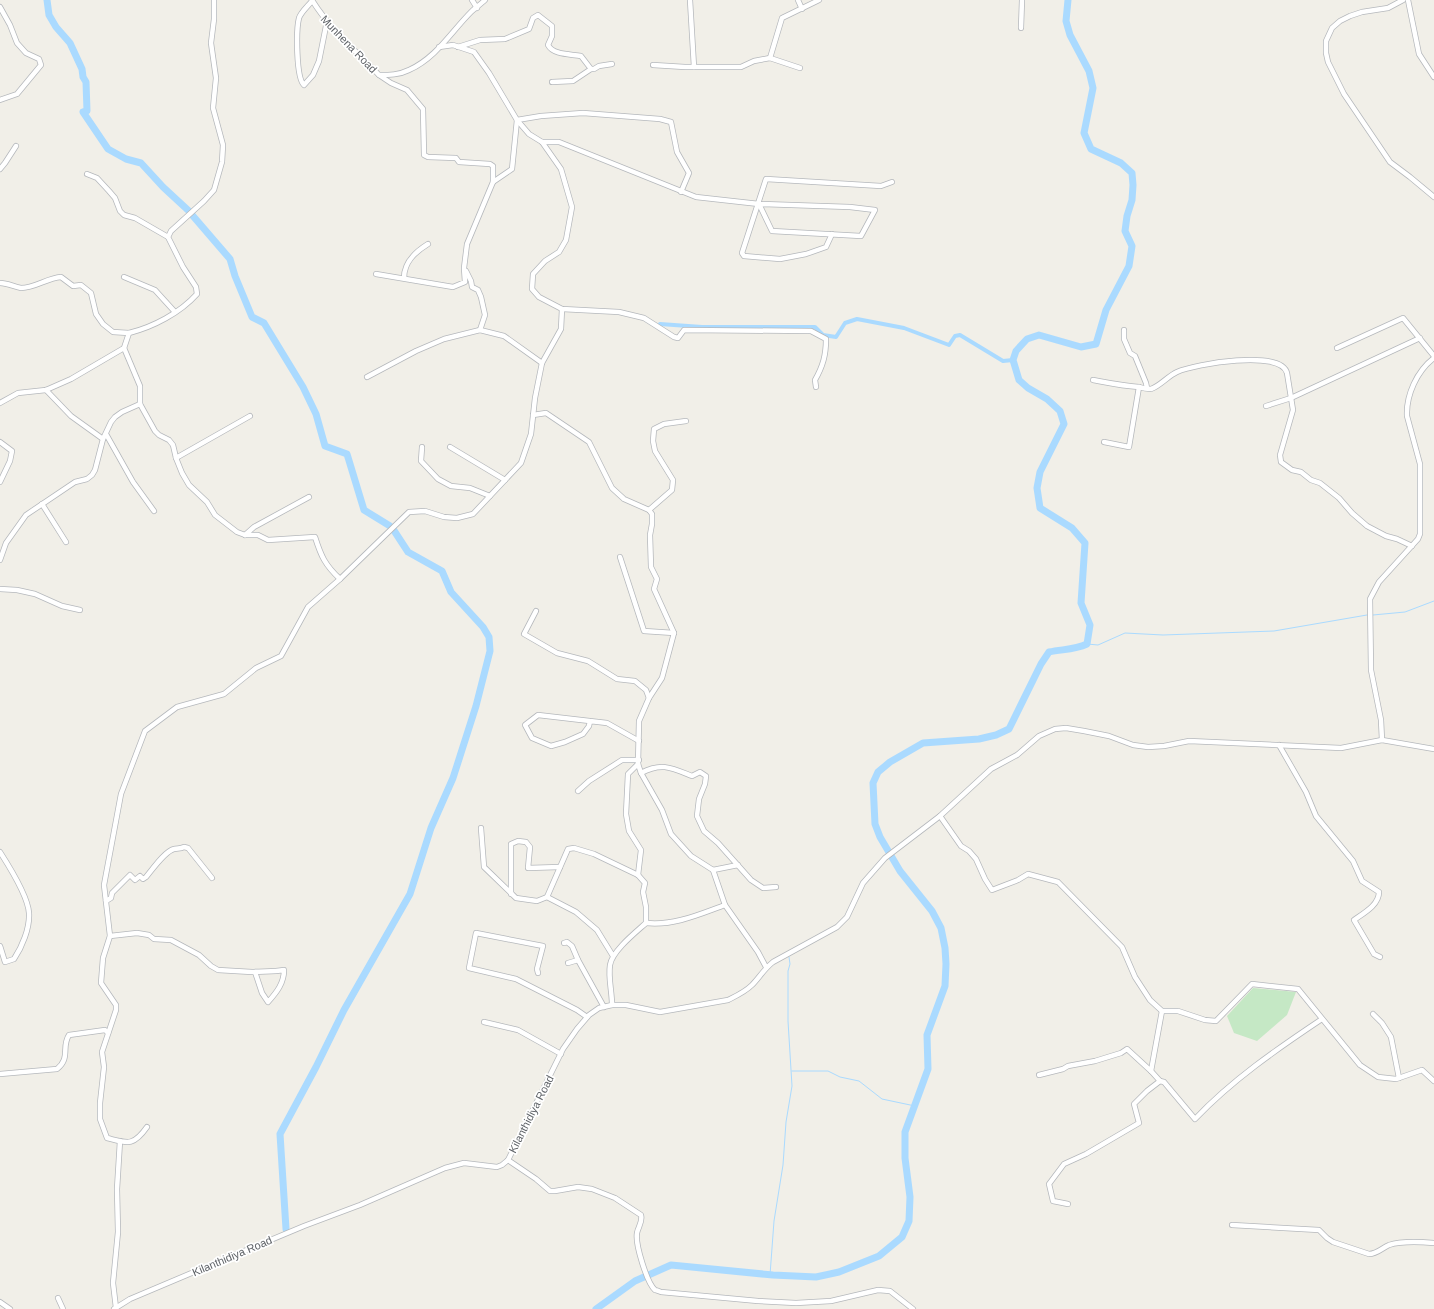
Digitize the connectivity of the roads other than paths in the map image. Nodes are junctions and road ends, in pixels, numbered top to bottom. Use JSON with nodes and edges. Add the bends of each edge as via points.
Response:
{"nodes":[{"id":1,"x":214,"y":0,"type":"edge"},
{"id":2,"x":312,"y":0,"type":"edge"},
{"id":3,"x":472,"y":0,"type":"edge"},
{"id":4,"x":485,"y":0,"type":"edge"},
{"id":5,"x":690,"y":0,"type":"edge"},
{"id":6,"x":798,"y":0,"type":"edge"},
{"id":7,"x":819,"y":0,"type":"edge"},
{"id":8,"x":1022,"y":0,"type":"edge"},
{"id":9,"x":1403,"y":0,"type":"edge"},
{"id":10,"x":1408,"y":0,"type":"edge"},
{"id":11,"x":0,"y":7,"type":"edge"},
{"id":12,"x":477,"y":8,"type":"junction"},
{"id":13,"x":802,"y":9,"type":"junction"},
{"id":14,"x":327,"y":21,"type":"junction"},
{"id":15,"x":1020,"y":28,"type":"dead end"},
{"id":16,"x":458,"y":47,"type":"junction"},
{"id":17,"x":439,"y":48,"type":"junction"},
{"id":18,"x":770,"y":58,"type":"junction"},
{"id":19,"x":612,"y":64,"type":"dead end"},
{"id":20,"x":653,"y":65,"type":"dead end"},
{"id":21,"x":694,"y":67,"type":"junction"},
{"id":22,"x":800,"y":68,"type":"dead end"},
{"id":23,"x":591,"y":69,"type":"junction"},
{"id":24,"x":379,"y":75,"type":"junction"},
{"id":25,"x":1434,"y":78,"type":"edge"},
{"id":26,"x":552,"y":82,"type":"dead end"},
{"id":27,"x":0,"y":100,"type":"edge"},
{"id":28,"x":517,"y":120,"type":"junction"},
{"id":29,"x":542,"y":142,"type":"junction"},
{"id":30,"x":16,"y":146,"type":"dead end"},
{"id":31,"x":0,"y":168,"type":"edge"},
{"id":32,"x":87,"y":174,"type":"dead end"},
{"id":33,"x":492,"y":182,"type":"junction"},
{"id":34,"x":892,"y":182,"type":"dead end"},
{"id":35,"x":681,"y":192,"type":"junction"},
{"id":36,"x":1434,"y":197,"type":"edge"},
{"id":37,"x":759,"y":204,"type":"junction"},
{"id":38,"x":832,"y":234,"type":"junction"},
{"id":39,"x":168,"y":236,"type":"junction"},
{"id":40,"x":428,"y":244,"type":"dead end"},
{"id":41,"x":464,"y":268,"type":"junction"},
{"id":42,"x":376,"y":274,"type":"dead end"},
{"id":43,"x":124,"y":277,"type":"dead end"},
{"id":44,"x":404,"y":278,"type":"junction"},
{"id":45,"x":0,"y":283,"type":"edge"},
{"id":46,"x":562,"y":309,"type":"junction"},
{"id":47,"x":175,"y":312,"type":"junction"},
{"id":48,"x":480,"y":330,"type":"junction"},
{"id":49,"x":1124,"y":330,"type":"dead end"},
{"id":50,"x":129,"y":333,"type":"junction"},
{"id":51,"x":1420,"y":338,"type":"junction"},
{"id":52,"x":124,"y":348,"type":"junction"},
{"id":53,"x":1337,"y":348,"type":"dead end"},
{"id":54,"x":1434,"y":357,"type":"edge"},
{"id":55,"x":542,"y":363,"type":"junction"},
{"id":56,"x":367,"y":377,"type":"dead end"},
{"id":57,"x":1093,"y":380,"type":"dead end"},
{"id":58,"x":816,"y":387,"type":"dead end"},
{"id":59,"x":1139,"y":387,"type":"junction"},
{"id":60,"x":1147,"y":388,"type":"junction"},
{"id":61,"x":46,"y":390,"type":"junction"},
{"id":62,"x":1291,"y":398,"type":"junction"},
{"id":63,"x":0,"y":402,"type":"edge"},
{"id":64,"x":140,"y":404,"type":"junction"},
{"id":65,"x":1266,"y":406,"type":"dead end"},
{"id":66,"x":533,"y":415,"type":"junction"},
{"id":67,"x":250,"y":416,"type":"dead end"},
{"id":68,"x":686,"y":421,"type":"dead end"},
{"id":69,"x":104,"y":436,"type":"junction"},
{"id":70,"x":0,"y":442,"type":"edge"},
{"id":71,"x":1104,"y":442,"type":"dead end"},
{"id":72,"x":422,"y":447,"type":"dead end"},
{"id":73,"x":450,"y":447,"type":"dead end"},
{"id":74,"x":176,"y":458,"type":"junction"},
{"id":75,"x":505,"y":480,"type":"junction"},
{"id":76,"x":0,"y":482,"type":"edge"},
{"id":77,"x":490,"y":496,"type":"junction"},
{"id":78,"x":309,"y":497,"type":"dead end"},
{"id":79,"x":42,"y":504,"type":"junction"},
{"id":80,"x":649,"y":510,"type":"junction"},
{"id":81,"x":154,"y":511,"type":"dead end"},
{"id":82,"x":245,"y":535,"type":"junction"},
{"id":83,"x":66,"y":542,"type":"dead end"},
{"id":84,"x":1412,"y":546,"type":"junction"},
{"id":85,"x":620,"y":557,"type":"dead end"},
{"id":86,"x":0,"y":559,"type":"edge"},
{"id":87,"x":340,"y":579,"type":"junction"},
{"id":88,"x":0,"y":589,"type":"edge"},
{"id":89,"x":80,"y":610,"type":"dead end"},
{"id":90,"x":536,"y":611,"type":"dead end"},
{"id":91,"x":674,"y":633,"type":"junction"},
{"id":92,"x":649,"y":698,"type":"junction"},
{"id":93,"x":590,"y":721,"type":"junction"},
{"id":94,"x":1382,"y":740,"type":"junction"},
{"id":95,"x":639,"y":742,"type":"junction"},
{"id":96,"x":1279,"y":745,"type":"junction"},
{"id":97,"x":1434,"y":749,"type":"edge"},
{"id":98,"x":638,"y":762,"type":"junction"},
{"id":99,"x":641,"y":773,"type":"junction"},
{"id":100,"x":578,"y":792,"type":"dead end"},
{"id":101,"x":940,"y":816,"type":"junction"},
{"id":102,"x":481,"y":828,"type":"dead end"},
{"id":103,"x":0,"y":852,"type":"edge"},
{"id":104,"x":738,"y":865,"type":"junction"},
{"id":105,"x":560,"y":867,"type":"junction"},
{"id":106,"x":713,"y":870,"type":"junction"},
{"id":107,"x":638,"y":875,"type":"junction"},
{"id":108,"x":212,"y":878,"type":"dead end"},
{"id":109,"x":776,"y":887,"type":"dead end"},
{"id":110,"x":511,"y":894,"type":"junction"},
{"id":111,"x":547,"y":897,"type":"junction"},
{"id":112,"x":106,"y":901,"type":"junction"},
{"id":113,"x":725,"y":905,"type":"junction"},
{"id":114,"x":646,"y":923,"type":"junction"},
{"id":115,"x":110,"y":936,"type":"junction"},
{"id":116,"x":564,"y":942,"type":"dead end"},
{"id":117,"x":0,"y":946,"type":"edge"},
{"id":118,"x":613,"y":956,"type":"junction"},
{"id":119,"x":1380,"y":957,"type":"dead end"},
{"id":120,"x":578,"y":960,"type":"junction"},
{"id":121,"x":2,"y":963,"type":"edge"},
{"id":122,"x":568,"y":963,"type":"dead end"},
{"id":123,"x":766,"y":967,"type":"junction"},
{"id":124,"x":255,"y":972,"type":"junction"},
{"id":125,"x":538,"y":973,"type":"dead end"},
{"id":126,"x":612,"y":1005,"type":"junction"},
{"id":127,"x":604,"y":1006,"type":"junction"},
{"id":128,"x":1162,"y":1011,"type":"junction"},
{"id":129,"x":1373,"y":1014,"type":"dead end"},
{"id":130,"x":587,"y":1017,"type":"junction"},
{"id":131,"x":1322,"y":1019,"type":"junction"},
{"id":132,"x":484,"y":1022,"type":"dead end"},
{"id":133,"x":108,"y":1033,"type":"junction"},
{"id":134,"x":561,"y":1054,"type":"junction"},
{"id":135,"x":1151,"y":1071,"type":"junction"},
{"id":136,"x":0,"y":1074,"type":"edge"},
{"id":137,"x":1038,"y":1075,"type":"dead end"},
{"id":138,"x":1399,"y":1078,"type":"junction"},
{"id":139,"x":1160,"y":1080,"type":"junction"},
{"id":140,"x":1434,"y":1081,"type":"edge"},
{"id":141,"x":146,"y":1127,"type":"dead end"},
{"id":142,"x":120,"y":1141,"type":"junction"},
{"id":143,"x":508,"y":1160,"type":"junction"},
{"id":144,"x":1068,"y":1204,"type":"dead end"},
{"id":145,"x":1232,"y":1225,"type":"dead end"},
{"id":146,"x":1434,"y":1243,"type":"edge"},
{"id":147,"x":58,"y":1298,"type":"dead end"},
{"id":148,"x":0,"y":1302,"type":"edge"},
{"id":149,"x":115,"y":1308,"type":"edge"},
{"id":150,"x":10,"y":1309,"type":"edge"},
{"id":151,"x":63,"y":1309,"type":"edge"},
{"id":152,"x":913,"y":1309,"type":"edge"}],
"edges":[{"from":1,"to":39,"type":"street","via":[[211,43],[216,78],[214,108],[223,145],[222,162],[214,190]]},
{"from":2,"to":14,"type":"street","name":"Munhena Road"},
{"from":2,"to":14,"type":"street","via":[[300,17],[298,26],[298,73],[304,85],[313,75]]},
{"from":3,"to":12,"type":"street"},
{"from":4,"to":12,"type":"street","name":"Munhena Road"},
{"from":5,"to":21,"type":"street"},
{"from":6,"to":13,"type":"street"},
{"from":7,"to":13,"type":"street"},
{"from":8,"to":15,"type":"street"},
{"from":9,"to":36,"type":"street","via":[[1388,8],[1362,12],[1340,21],[1332,28],[1326,41],[1326,53],[1344,94],[1390,162]]},
{"from":10,"to":25,"type":"street","via":[[1419,54]]},
{"from":11,"to":27,"type":"street","via":[[17,43],[26,53],[39,59],[41,65],[17,94]]},
{"from":12,"to":17,"type":"street","name":"Munhena Road"},
{"from":13,"to":18,"type":"street","via":[[782,18]]},
{"from":14,"to":24,"type":"street","name":"Munhena Road"},
{"from":16,"to":17,"type":"street","via":[[453,45]]},
{"from":16,"to":23,"type":"street","via":[[480,40],[505,39],[529,29],[533,18],[538,15],[552,26],[552,36],[548,45],[550,48],[562,54],[581,56]]},
{"from":16,"to":28,"type":"street","via":[[474,52]]},
{"from":17,"to":24,"type":"street","name":"Munhena Road","via":[[408,71],[394,75]]},
{"from":18,"to":21,"type":"street","via":[[741,67]]},
{"from":18,"to":22,"type":"street"},
{"from":19,"to":23,"type":"street"},
{"from":20,"to":21,"type":"street"},
{"from":23,"to":26,"type":"street","via":[[573,81]]},
{"from":24,"to":33,"type":"street","via":[[407,90],[423,109],[424,155],[456,158],[459,162],[467,164],[490,164],[493,166]]},
{"from":28,"to":29,"type":"street","via":[[529,134]]},
{"from":28,"to":33,"type":"street","via":[[512,170]]},
{"from":28,"to":35,"type":"street","via":[[583,113],[671,122],[677,152],[688,173]]},
{"from":29,"to":35,"type":"street","via":[[559,142]]},
{"from":29,"to":46,"type":"street","via":[[561,169],[572,207],[566,240],[559,252],[532,274],[532,288],[539,297]]},
{"from":30,"to":31,"type":"street"},
{"from":32,"to":39,"type":"street","via":[[97,178],[109,191],[124,215],[135,218]]},
{"from":33,"to":41,"type":"street","via":[[467,244]]},
{"from":34,"to":37,"type":"street","via":[[881,186],[766,179]]},
{"from":35,"to":37,"type":"street","via":[[696,197]]},
{"from":37,"to":38,"type":"street","via":[[772,231]]},
{"from":37,"to":38,"type":"street","via":[[742,253],[744,256],[780,259],[806,254],[826,247]]},
{"from":37,"to":38,"type":"street","via":[[875,210],[861,236]]},
{"from":39,"to":47,"type":"street","via":[[196,287],[197,294]]},
{"from":40,"to":44,"type":"street","via":[[410,259],[404,270]]},
{"from":41,"to":44,"type":"street","via":[[465,282],[453,286]]},
{"from":41,"to":48,"type":"street","via":[[472,287],[478,290],[481,297],[485,315]]},
{"from":42,"to":44,"type":"street"},
{"from":43,"to":47,"type":"street","via":[[155,290]]},
{"from":45,"to":50,"type":"street","via":[[22,288],[61,277],[73,286],[80,285],[91,293],[96,314],[103,324],[113,332]]},
{"from":46,"to":55,"type":"street","via":[[561,329]]},
{"from":46,"to":58,"type":"street","via":[[619,312],[644,318],[678,338],[684,330],[811,331],[826,339],[826,352],[815,380]]},
{"from":47,"to":50,"type":"street","via":[[144,329]]},
{"from":48,"to":55,"type":"street","via":[[504,336]]},
{"from":48,"to":56,"type":"street","via":[[444,339]]},
{"from":49,"to":60,"type":"street","via":[[1124,339],[1130,354],[1135,356]]},
{"from":50,"to":52,"type":"street"},
{"from":51,"to":53,"type":"street","via":[[1404,318]]},
{"from":51,"to":54,"type":"street"},
{"from":51,"to":62,"type":"street"},
{"from":52,"to":61,"type":"street","via":[[71,379]]},
{"from":52,"to":64,"type":"street","via":[[140,386]]},
{"from":54,"to":84,"type":"street","via":[[1424,367],[1413,386],[1407,409],[1420,464],[1420,534]]},
{"from":55,"to":66,"type":"street"},
{"from":57,"to":59,"type":"street","via":[[1118,386]]},
{"from":59,"to":60,"type":"street"},
{"from":59,"to":71,"type":"street","via":[[1129,448]]},
{"from":60,"to":62,"type":"street","via":[[1151,389],[1177,372],[1189,368],[1238,360],[1258,360],[1273,362],[1286,369]]},
{"from":61,"to":63,"type":"street","via":[[18,393]]},
{"from":61,"to":69,"type":"street","via":[[71,416]]},
{"from":62,"to":65,"type":"street"},
{"from":62,"to":84,"type":"street","via":[[1293,410],[1280,455],[1281,462],[1320,483],[1367,526]]},
{"from":64,"to":69,"type":"street","via":[[115,417]]},
{"from":64,"to":74,"type":"street","via":[[159,435],[173,445]]},
{"from":66,"to":75,"type":"street","via":[[531,434],[521,463]]},
{"from":66,"to":80,"type":"street","via":[[546,413],[589,442],[612,488],[624,499]]},
{"from":67,"to":74,"type":"street"},
{"from":68,"to":80,"type":"street","via":[[664,424],[654,429],[655,451],[673,480],[672,490]]},
{"from":69,"to":79,"type":"street","via":[[92,475],[75,482]]},
{"from":69,"to":81,"type":"street"},
{"from":70,"to":76,"type":"street","via":[[12,451]]},
{"from":72,"to":77,"type":"street","via":[[421,461],[438,479],[451,486],[470,488]]},
{"from":73,"to":75,"type":"street"},
{"from":74,"to":82,"type":"street","via":[[189,485],[207,502],[215,515]]},
{"from":75,"to":77,"type":"street"},
{"from":77,"to":87,"type":"street","via":[[473,514],[457,518],[425,511],[409,512]]},
{"from":78,"to":82,"type":"street","via":[[254,527]]},
{"from":79,"to":83,"type":"street"},
{"from":79,"to":86,"type":"street","via":[[26,515],[6,543]]},
{"from":80,"to":91,"type":"street","via":[[652,514],[651,567],[657,579],[654,589]]},
{"from":82,"to":87,"type":"street","via":[[258,535],[268,540],[315,536],[322,558]]},
{"from":84,"to":94,"type":"street","via":[[1379,582],[1370,598],[1371,670],[1381,720]]},
{"from":85,"to":91,"type":"street","via":[[644,631]]},
{"from":87,"to":112,"type":"street","via":[[308,607],[280,656],[256,668],[224,694],[177,707],[145,731],[121,794],[104,885]]},
{"from":88,"to":89,"type":"street","via":[[35,594],[62,606]]},
{"from":90,"to":92,"type":"street","via":[[524,634],[557,653],[588,661],[617,679],[636,681],[646,690]]},
{"from":91,"to":92,"type":"street","via":[[662,678]]},
{"from":92,"to":95,"type":"street","via":[[639,721]]},
{"from":93,"to":93,"type":"street","via":[[538,716],[525,725],[532,738],[551,746],[583,734]]},
{"from":93,"to":95,"type":"street","via":[[607,723]]},
{"from":94,"to":96,"type":"street","name":"Kilanthidiya Road","via":[[1341,748]]},
{"from":94,"to":97,"type":"street"},
{"from":95,"to":98,"type":"street"},
{"from":96,"to":101,"type":"street","name":"Kilanthidiya Road","via":[[1189,741],[1148,747],[1084,731],[1055,729],[991,769]]},
{"from":96,"to":119,"type":"street","via":[[1306,792],[1316,816],[1353,861],[1362,881],[1379,892],[1375,903],[1354,920],[1374,954]]},
{"from":98,"to":99,"type":"street"},
{"from":98,"to":100,"type":"street","via":[[622,760],[589,781]]},
{"from":98,"to":107,"type":"street","via":[[628,774],[626,814],[630,831],[641,850]]},
{"from":99,"to":104,"type":"street","via":[[661,766],[692,776],[700,772],[706,776],[697,816],[704,831]]},
{"from":99,"to":106,"type":"street","via":[[662,810],[671,834],[692,856]]},
{"from":101,"to":123,"type":"street","name":"Kilanthidiya Road","via":[[885,858],[862,882],[847,917],[837,927]]},
{"from":101,"to":128,"type":"street","via":[[961,846],[976,859],[992,890],[1028,874],[1058,882],[1122,947],[1136,978],[1150,1000]]},
{"from":102,"to":110,"type":"street","via":[[484,867]]},
{"from":103,"to":121,"type":"street","via":[[26,901],[29,913],[26,934],[20,949],[14,959]]},
{"from":104,"to":106,"type":"street"},
{"from":104,"to":109,"type":"street","via":[[751,880],[763,888]]},
{"from":105,"to":107,"type":"street","via":[[568,849],[574,848],[594,854]]},
{"from":105,"to":110,"type":"street","via":[[528,868],[530,848],[526,842],[518,841],[511,844]]},
{"from":105,"to":111,"type":"street"},
{"from":106,"to":113,"type":"street"},
{"from":107,"to":114,"type":"street","via":[[645,883],[643,892]]},
{"from":108,"to":112,"type":"street","via":[[188,848],[174,849],[143,879],[140,876],[135,880],[130,875]]},
{"from":110,"to":111,"type":"street","via":[[516,898],[538,901]]},
{"from":111,"to":118,"type":"street","via":[[576,912],[597,930]]},
{"from":112,"to":115,"type":"street"},
{"from":113,"to":114,"type":"street","via":[[689,918],[658,924]]},
{"from":113,"to":123,"type":"street"},
{"from":114,"to":118,"type":"street"},
{"from":115,"to":124,"type":"street","via":[[143,933],[154,939],[171,940],[199,955],[218,970]]},
{"from":115,"to":133,"type":"street","via":[[103,958],[101,983],[116,1005]]},
{"from":116,"to":120,"type":"street","via":[[572,946]]},
{"from":117,"to":121,"type":"street"},
{"from":118,"to":126,"type":"street","via":[[609,982]]},
{"from":120,"to":122,"type":"street"},
{"from":120,"to":127,"type":"street"},
{"from":123,"to":126,"type":"street","name":"Kilanthidiya Road","via":[[751,986],[728,1000],[660,1012],[626,1005]]},
{"from":124,"to":124,"type":"street","via":[[262,993],[268,1002],[281,984],[284,970]]},
{"from":125,"to":130,"type":"street","via":[[543,946],[476,933],[469,968],[516,979]]},
{"from":126,"to":127,"type":"street","name":"Kilanthidiya Road"},
{"from":127,"to":130,"type":"street","name":"Kilanthidiya Road"},
{"from":128,"to":131,"type":"street","via":[[1178,1011],[1216,1021],[1252,984],[1298,989]]},
{"from":128,"to":135,"type":"street"},
{"from":129,"to":138,"type":"street","via":[[1390,1037]]},
{"from":130,"to":134,"type":"street","name":"Kilanthidiya Road"},
{"from":131,"to":138,"type":"street","via":[[1360,1065],[1378,1077]]},
{"from":131,"to":139,"type":"street","via":[[1265,1057],[1212,1101],[1195,1119]]},
{"from":132,"to":134,"type":"street","via":[[518,1030]]},
{"from":133,"to":136,"type":"street","via":[[105,1030],[69,1035],[66,1040],[65,1061],[57,1069]]},
{"from":133,"to":142,"type":"street","via":[[102,1052],[104,1067],[100,1119],[107,1138]]},
{"from":134,"to":143,"type":"street","name":"Kilanthidiya Road"},
{"from":135,"to":137,"type":"street","via":[[1126,1050],[1095,1061]]},
{"from":135,"to":139,"type":"street"},
{"from":138,"to":140,"type":"street","via":[[1422,1070]]},
{"from":139,"to":144,"type":"street","via":[[1134,1104],[1140,1123],[1064,1164],[1049,1184],[1053,1201]]},
{"from":141,"to":142,"type":"street","via":[[139,1138],[132,1142]]},
{"from":142,"to":149,"type":"street"},
{"from":143,"to":149,"type":"street","name":"Kilanthidiya Road","via":[[497,1167],[464,1164],[445,1168],[130,1299]]},
{"from":143,"to":152,"type":"street","via":[[536,1178],[550,1191],[578,1186],[592,1188],[615,1198],[641,1216],[637,1239],[645,1270],[656,1290],[661,1292],[796,1303],[831,1301],[878,1290],[890,1291]]},
{"from":145,"to":146,"type":"street","via":[[1319,1230],[1333,1242],[1369,1254],[1390,1245],[1411,1242]]},
{"from":147,"to":151,"type":"street"},
{"from":148,"to":150,"type":"street"}]}
